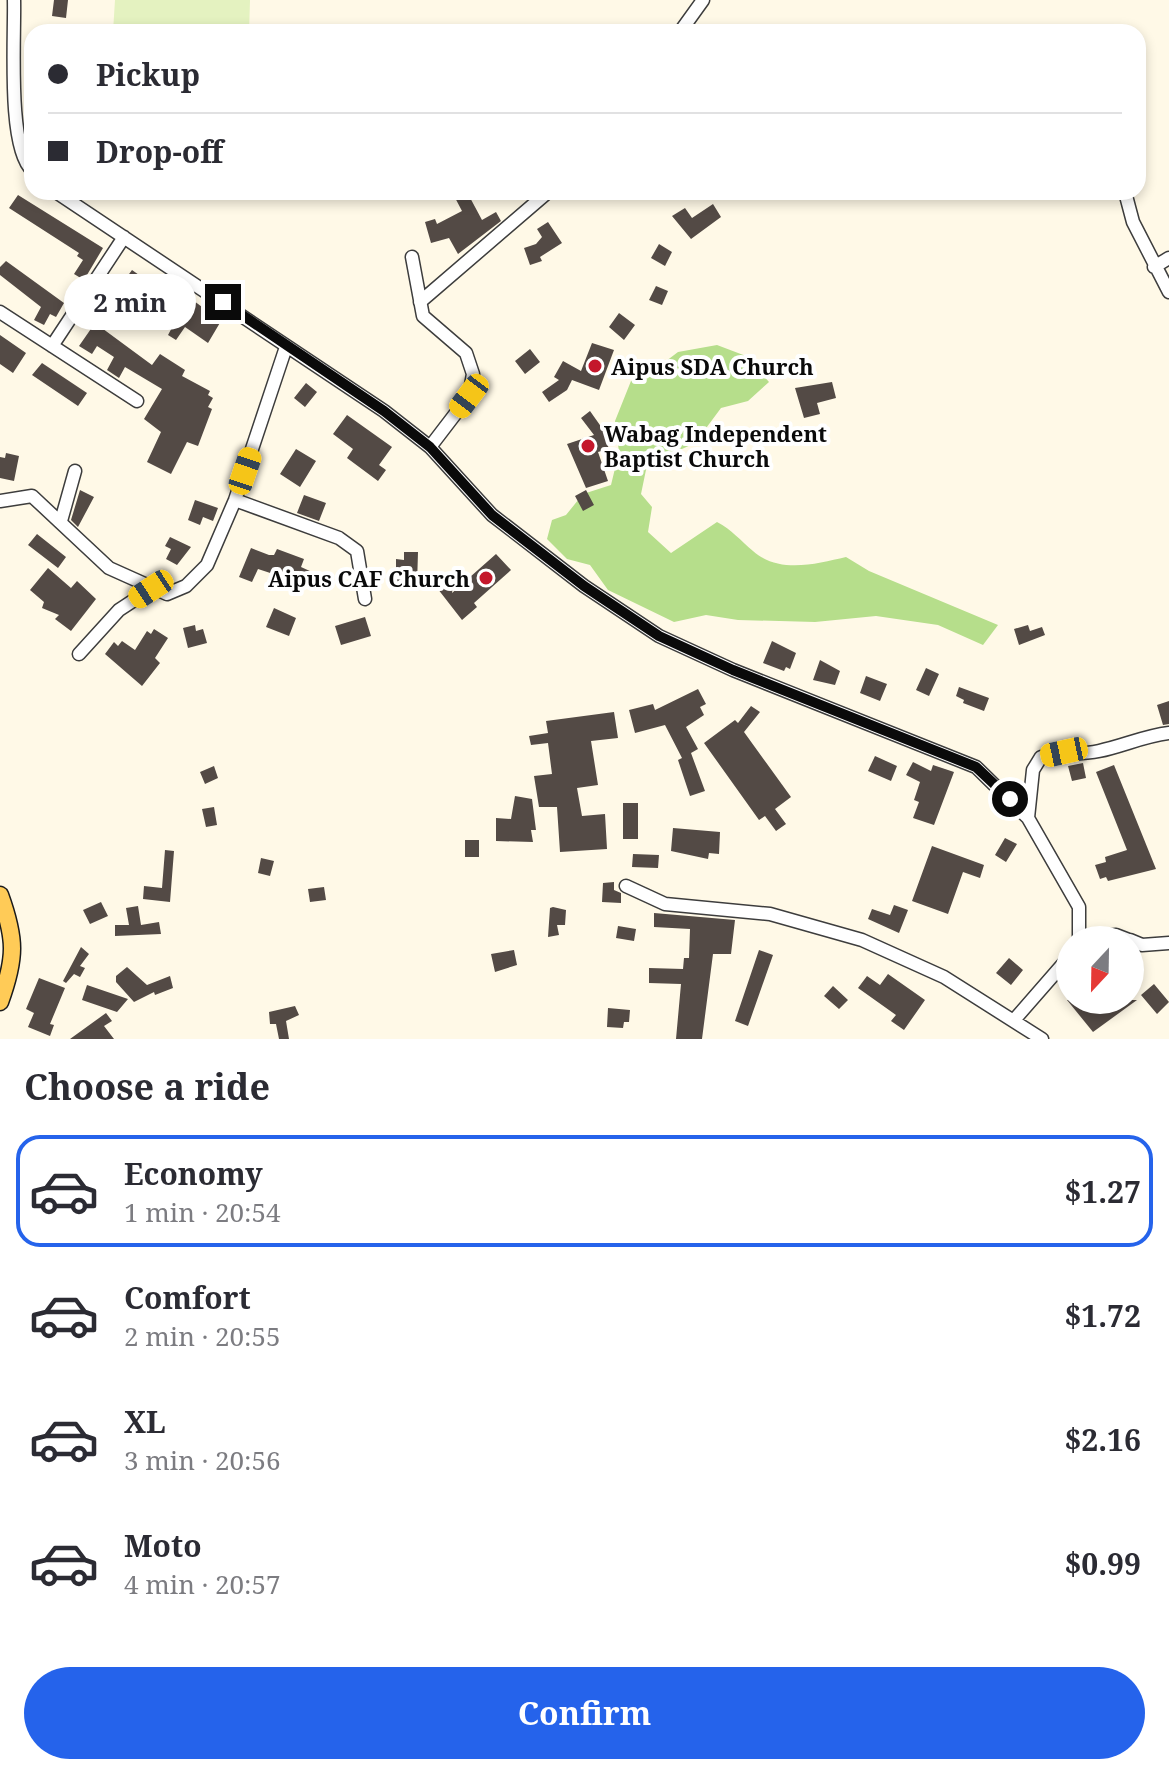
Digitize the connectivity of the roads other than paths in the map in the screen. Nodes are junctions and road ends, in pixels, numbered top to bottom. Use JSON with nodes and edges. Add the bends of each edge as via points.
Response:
{"nodes":[{"id":1,"x":14,"y":0,"type":"edge"},
{"id":2,"x":703,"y":0,"type":"edge"},
{"id":3,"x":686,"y":24,"type":"edge"},
{"id":4,"x":24,"y":163,"type":"edge"},
{"id":5,"x":68,"y":200,"type":"edge"},
{"id":6,"x":539,"y":200,"type":"edge"},
{"id":7,"x":1127,"y":200,"type":"edge"},
{"id":8,"x":124,"y":237,"type":"junction"},
{"id":9,"x":412,"y":257,"type":"dead end"},
{"id":10,"x":1169,"y":258,"type":"edge"},
{"id":11,"x":1154,"y":267,"type":"junction"},
{"id":12,"x":1169,"y":292,"type":"edge"},
{"id":13,"x":420,"y":302,"type":"junction"},
{"id":14,"x":0,"y":312,"type":"edge"},
{"id":15,"x":52,"y":346,"type":"junction"},
{"id":16,"x":286,"y":347,"type":"junction"},
{"id":17,"x":137,"y":401,"type":"dead end"},
{"id":18,"x":430,"y":447,"type":"junction"},
{"id":19,"x":75,"y":471,"type":"dead end"},
{"id":20,"x":2,"y":499,"type":"edge"},
{"id":21,"x":235,"y":500,"type":"junction"},
{"id":22,"x":61,"y":521,"type":"junction"},
{"id":23,"x":151,"y":589,"type":"junction"},
{"id":24,"x":365,"y":599,"type":"dead end"},
{"id":25,"x":79,"y":654,"type":"dead end"},
{"id":26,"x":1169,"y":733,"type":"edge"},
{"id":27,"x":1028,"y":818,"type":"junction"},
{"id":28,"x":626,"y":886,"type":"dead end"},
{"id":29,"x":0,"y":895,"type":"edge"},
{"id":30,"x":1080,"y":926,"type":"edge"},
{"id":31,"x":1169,"y":943,"type":"edge"},
{"id":32,"x":1144,"y":945,"type":"edge"},
{"id":33,"x":1056,"y":972,"type":"edge"},
{"id":34,"x":0,"y":1002,"type":"edge"},
{"id":35,"x":1015,"y":1019,"type":"junction"},
{"id":36,"x":1042,"y":1039,"type":"edge"}],
"edges":[{"from":1,"to":4,"type":"street","via":[[14,109]]},
{"from":2,"to":3,"type":"street"},
{"from":5,"to":8,"type":"street"},
{"from":6,"to":13,"type":"street"},
{"from":7,"to":11,"type":"street"},
{"from":8,"to":15,"type":"street"},
{"from":8,"to":16,"type":"street"},
{"from":9,"to":13,"type":"street"},
{"from":10,"to":11,"type":"street"},
{"from":11,"to":12,"type":"street"},
{"from":13,"to":18,"type":"street","via":[[423,316],[466,353],[473,374],[469,396]]},
{"from":14,"to":15,"type":"street"},
{"from":15,"to":17,"type":"street"},
{"from":16,"to":18,"type":"street"},
{"from":16,"to":21,"type":"street"},
{"from":18,"to":27,"type":"street","via":[[492,515],[659,636],[976,767]]},
{"from":19,"to":22,"type":"street"},
{"from":20,"to":22,"type":"street","via":[[32,496]]},
{"from":21,"to":23,"type":"street","via":[[207,565],[186,586],[167,594]]},
{"from":21,"to":24,"type":"street","via":[[339,538],[357,551]]},
{"from":22,"to":23,"type":"street","via":[[109,568]]},
{"from":23,"to":25,"type":"street","via":[[119,610]]},
{"from":26,"to":27,"type":"street","via":[[1098,752],[1041,757],[1031,779]]},
{"from":27,"to":30,"type":"street","via":[[1079,907]]},
{"from":28,"to":35,"type":"street","via":[[665,904],[770,914],[862,940],[944,977]]},
{"from":29,"to":34,"type":"main road","via":[[14,933]]},
{"from":31,"to":32,"type":"street"},
{"from":33,"to":35,"type":"street"},
{"from":35,"to":36,"type":"street"}]}
